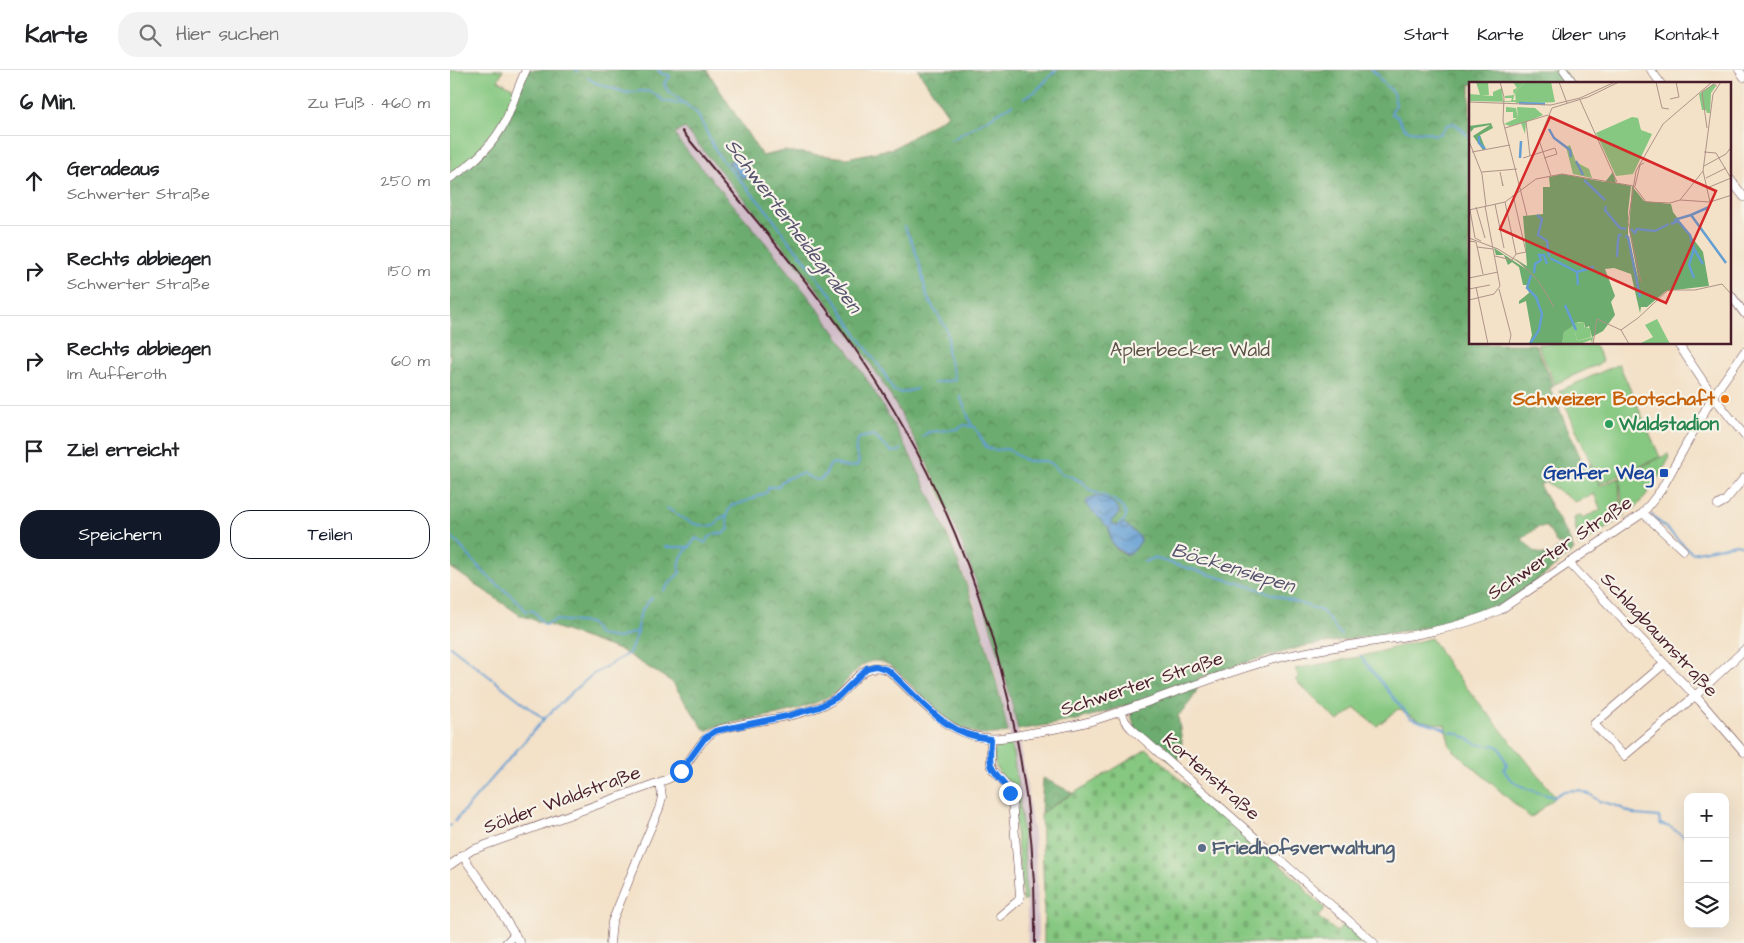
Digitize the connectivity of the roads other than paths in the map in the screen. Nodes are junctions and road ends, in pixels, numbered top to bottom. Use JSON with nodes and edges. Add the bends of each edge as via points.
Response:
{"nodes":[{"id":1,"x":526,"y":70,"type":"edge"},
{"id":2,"x":1564,"y":70,"type":"edge"},
{"id":3,"x":1651,"y":70,"type":"edge"},
{"id":4,"x":1739,"y":70,"type":"edge"},
{"id":5,"x":1744,"y":77,"type":"edge"},
{"id":6,"x":1573,"y":82,"type":"edge"},
{"id":7,"x":1660,"y":82,"type":"edge"},
{"id":8,"x":450,"y":178,"type":"edge"},
{"id":9,"x":1732,"y":182,"type":"edge"},
{"id":10,"x":1744,"y":198,"type":"edge"},
{"id":11,"x":1732,"y":297,"type":"edge"},
{"id":12,"x":1744,"y":313,"type":"edge"},
{"id":13,"x":1679,"y":345,"type":"edge"},
{"id":14,"x":1744,"y":352,"type":"edge"},
{"id":15,"x":1713,"y":396,"type":"junction"},
{"id":16,"x":1744,"y":435,"type":"edge"},
{"id":17,"x":1744,"y":478,"type":"edge"},
{"id":18,"x":1718,"y":505,"type":"dead end"},
{"id":19,"x":1643,"y":513,"type":"junction"},
{"id":20,"x":1683,"y":550,"type":"dead end"},
{"id":21,"x":1569,"y":563,"type":"junction"},
{"id":22,"x":1744,"y":650,"type":"edge"},
{"id":23,"x":1664,"y":664,"type":"junction"},
{"id":24,"x":1695,"y":696,"type":"junction"},
{"id":25,"x":1121,"y":712,"type":"junction"},
{"id":26,"x":991,"y":739,"type":"junction"},
{"id":27,"x":1744,"y":752,"type":"edge"},
{"id":28,"x":660,"y":782,"type":"junction"},
{"id":29,"x":462,"y":856,"type":"junction"},
{"id":30,"x":450,"y":865,"type":"edge"},
{"id":31,"x":1000,"y":916,"type":"dead end"},
{"id":32,"x":515,"y":934,"type":"junction"},
{"id":33,"x":506,"y":943,"type":"edge"},
{"id":34,"x":520,"y":943,"type":"edge"},
{"id":35,"x":610,"y":943,"type":"edge"},
{"id":36,"x":1374,"y":943,"type":"edge"}],
"edges":[{"from":1,"to":8,"type":"street","via":[[494,140]]},
{"from":2,"to":6,"type":"street"},
{"from":3,"to":7,"type":"street"},
{"from":4,"to":5,"type":"street"},
{"from":9,"to":10,"type":"street"},
{"from":11,"to":12,"type":"street"},
{"from":13,"to":15,"type":"street"},
{"from":14,"to":15,"type":"street","name":"Schwerter Straße"},
{"from":15,"to":16,"type":"street"},
{"from":15,"to":19,"type":"street","name":"Schwerter Straße","via":[[1661,490]]},
{"from":17,"to":18,"type":"street"},
{"from":19,"to":20,"type":"street"},
{"from":19,"to":21,"type":"street","name":"Schwerter Straße"},
{"from":21,"to":23,"type":"street","name":"Schlagbaumstraße"},
{"from":21,"to":25,"type":"street","name":"Schwerter Straße","via":[[1500,610],[1467,623],[1277,658],[1202,681]]},
{"from":22,"to":24,"type":"street"},
{"from":23,"to":24,"type":"street","name":"Schlagbaumstraße"},
{"from":23,"to":24,"type":"street","via":[[1594,724],[1624,756]]},
{"from":24,"to":27,"type":"street","name":"Schlagbaumstraße"},
{"from":25,"to":26,"type":"street","name":"Schwerter Straße","bridge":true,"via":[[1079,724]]},
{"from":25,"to":36,"type":"street","name":"Kortenstraße","via":[[1131,728]]},
{"from":26,"to":28,"type":"street","name":"Schwerter Straße","via":[[971,736],[952,728],[888,670],[876,666],[864,670],[844,692],[819,707],[715,731],[704,739],[681,771]]},
{"from":26,"to":31,"type":"street","via":[[993,770],[1007,785],[1012,800],[1020,895],[1019,900]]},
{"from":28,"to":29,"type":"street","name":"Sölder Waldstraße"},
{"from":28,"to":35,"type":"street","via":[[662,798],[659,809],[612,922]]},
{"from":29,"to":30,"type":"street","name":"Sölder Waldstraße"},
{"from":29,"to":32,"type":"street"},
{"from":32,"to":33,"type":"street"},
{"from":32,"to":34,"type":"street"}]}
